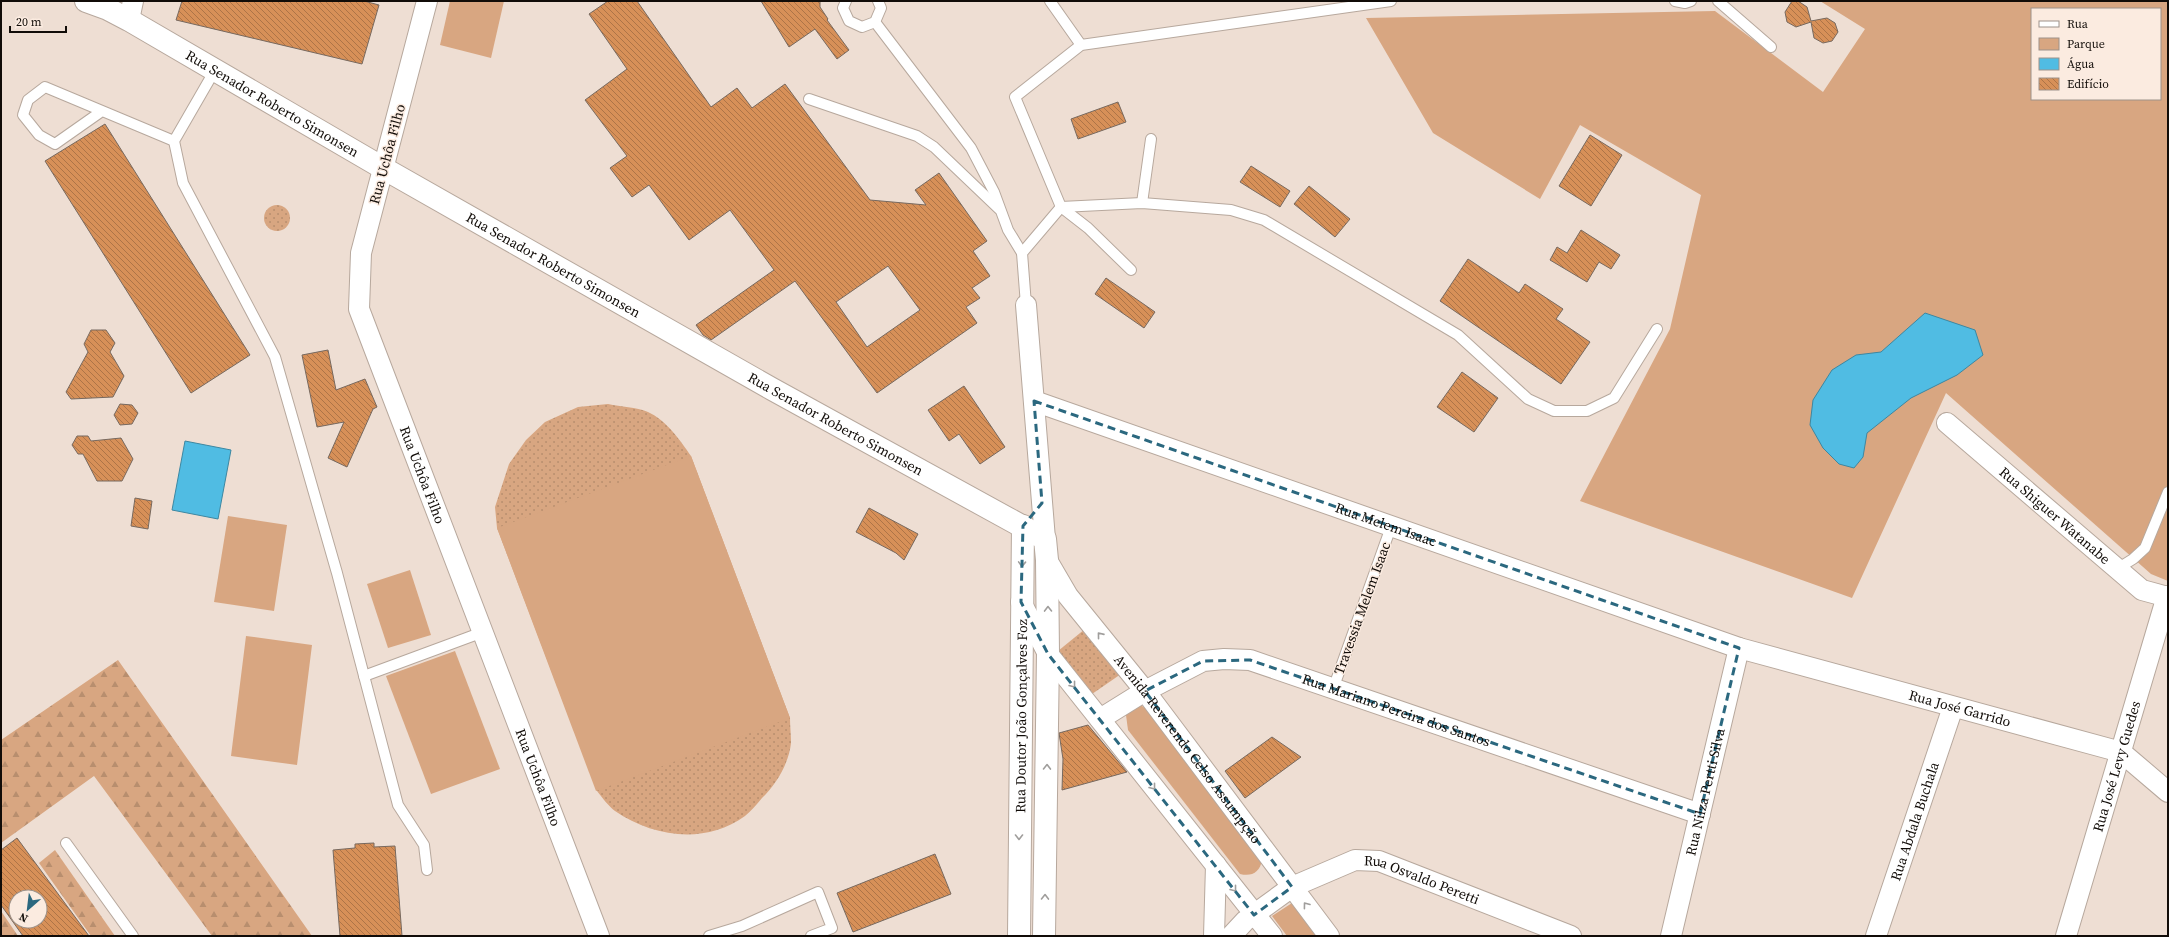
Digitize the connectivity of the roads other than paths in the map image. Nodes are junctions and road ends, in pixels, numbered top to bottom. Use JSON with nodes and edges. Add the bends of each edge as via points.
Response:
{"nodes":[{"id":1,"x":86,"y":1,"type":"edge"},
{"id":2,"x":427,"y":1,"type":"edge"},
{"id":3,"x":846,"y":1,"type":"edge"},
{"id":4,"x":878,"y":1,"type":"edge"},
{"id":5,"x":1050,"y":1,"type":"edge"},
{"id":6,"x":1391,"y":1,"type":"edge"},
{"id":7,"x":1675,"y":1,"type":"edge"},
{"id":8,"x":1691,"y":1,"type":"edge"},
{"id":9,"x":1718,"y":1,"type":"edge"},
{"id":10,"x":131,"y":10,"type":"edge"},
{"id":11,"x":876,"y":22,"type":"junction"},
{"id":12,"x":1081,"y":45,"type":"junction"},
{"id":13,"x":1771,"y":47,"type":"dead end"},
{"id":14,"x":215,"y":70,"type":"junction"},
{"id":15,"x":809,"y":99,"type":"dead end"},
{"id":16,"x":102,"y":111,"type":"junction"},
{"id":17,"x":1151,"y":139,"type":"dead end"},
{"id":18,"x":174,"y":141,"type":"junction"},
{"id":19,"x":383,"y":168,"type":"junction"},
{"id":20,"x":1142,"y":203,"type":"junction"},
{"id":21,"x":1061,"y":207,"type":"junction"},
{"id":22,"x":1001,"y":210,"type":"junction"},
{"id":23,"x":1022,"y":253,"type":"junction"},
{"id":24,"x":1131,"y":270,"type":"dead end"},
{"id":25,"x":1026,"y":305,"type":"joint"},
{"id":26,"x":1657,"y":329,"type":"dead end"},
{"id":27,"x":1034,"y":401,"type":"junction"},
{"id":28,"x":1947,"y":423,"type":"dead end"},
{"id":29,"x":2168,"y":492,"type":"edge"},
{"id":30,"x":1042,"y":503,"type":"junction"},
{"id":31,"x":1023,"y":526,"type":"junction"},
{"id":32,"x":1392,"y":527,"type":"junction"},
{"id":33,"x":1045,"y":538,"type":"junction"},
{"id":34,"x":1047,"y":560,"type":"junction"},
{"id":35,"x":2117,"y":569,"type":"junction"},
{"id":36,"x":2168,"y":597,"type":"edge"},
{"id":37,"x":1021,"y":602,"type":"junction"},
{"id":38,"x":484,"y":632,"type":"junction"},
{"id":39,"x":1739,"y":648,"type":"junction"},
{"id":40,"x":1048,"y":654,"type":"junction"},
{"id":41,"x":364,"y":676,"type":"junction"},
{"id":42,"x":1333,"y":689,"type":"junction"},
{"id":43,"x":1145,"y":691,"type":"junction"},
{"id":44,"x":1953,"y":707,"type":"junction"},
{"id":45,"x":1100,"y":719,"type":"junction"},
{"id":46,"x":2120,"y":752,"type":"junction"},
{"id":47,"x":2168,"y":792,"type":"edge"},
{"id":48,"x":1700,"y":814,"type":"junction"},
{"id":49,"x":66,"y":843,"type":"dead end"},
{"id":50,"x":1216,"y":865,"type":"junction"},
{"id":51,"x":426,"y":870,"type":"dead end"},
{"id":52,"x":1292,"y":887,"type":"junction"},
{"id":53,"x":1254,"y":915,"type":"junction"},
{"id":54,"x":132,"y":936,"type":"edge"},
{"id":55,"x":599,"y":936,"type":"edge"},
{"id":56,"x":709,"y":936,"type":"edge"},
{"id":57,"x":811,"y":936,"type":"edge"},
{"id":58,"x":1019,"y":936,"type":"edge"},
{"id":59,"x":1044,"y":936,"type":"edge"},
{"id":60,"x":1214,"y":936,"type":"edge"},
{"id":61,"x":1231,"y":936,"type":"edge"},
{"id":62,"x":1272,"y":936,"type":"edge"},
{"id":63,"x":1329,"y":936,"type":"edge"},
{"id":64,"x":1571,"y":936,"type":"edge"},
{"id":65,"x":1671,"y":936,"type":"edge"},
{"id":66,"x":1876,"y":936,"type":"edge"},
{"id":67,"x":2066,"y":936,"type":"edge"}],
"edges":[{"from":1,"to":10,"type":"street","name":"Rua Senador Roberto Simonsen","via":[[108,9]]},
{"from":2,"to":19,"type":"street","name":"Rua Uchôa Filho"},
{"from":3,"to":11,"type":"lane","via":[[844,8],[849,21],[862,27]]},
{"from":4,"to":11,"type":"lane","via":[[881,8]]},
{"from":5,"to":12,"type":"lane"},
{"from":6,"to":12,"type":"lane"},
{"from":7,"to":8,"type":"lane"},
{"from":9,"to":13,"type":"lane"},
{"from":10,"to":14,"type":"street","name":"Rua Senador Roberto Simonsen"},
{"from":11,"to":22,"type":"lane","via":[[960,131],[994,192]]},
{"from":12,"to":21,"type":"lane","via":[[1015,97]]},
{"from":14,"to":18,"type":"lane"},
{"from":14,"to":19,"type":"street","name":"Rua Senador Roberto Simonsen"},
{"from":15,"to":22,"type":"lane","via":[[917,136],[934,147]]},
{"from":16,"to":16,"type":"lane","via":[[46,87],[28,100],[23,115],[39,135],[55,144]]},
{"from":16,"to":18,"type":"lane"},
{"from":17,"to":20,"type":"lane"},
{"from":18,"to":41,"type":"lane","via":[[182,182],[275,357]]},
{"from":19,"to":31,"type":"street","name":"Rua Senador Roberto Simonsen","via":[[772,390]]},
{"from":19,"to":38,"type":"street","name":"Rua Uchôa Filho","via":[[361,253],[359,309]]},
{"from":20,"to":21,"type":"lane"},
{"from":20,"to":26,"type":"lane","via":[[1231,210],[1264,220],[1458,335],[1528,399],[1554,411],[1587,411],[1614,398]]},
{"from":21,"to":23,"type":"lane"},
{"from":21,"to":24,"type":"lane","via":[[1088,228]]},
{"from":22,"to":23,"type":"lane","via":[[1008,230]]},
{"from":23,"to":25,"type":"lane"},
{"from":25,"to":27,"type":"street","name":"Rua Doutor João Gonçalves Foz"},
{"from":27,"to":30,"type":"street","name":"Rua Doutor João Gonçalves Foz"},
{"from":27,"to":32,"type":"street","name":"Rua Melem Isaac"},
{"from":28,"to":35,"type":"street","name":"Rua Shiguer Watanabe"},
{"from":29,"to":35,"type":"lane","via":[[2145,548],[2134,559]]},
{"from":30,"to":31,"type":"street"},
{"from":30,"to":33,"type":"street","name":"Rua Doutor João Gonçalves Foz"},
{"from":31,"to":33,"type":"street","name":"Rua Senador Roberto Simonsen"},
{"from":31,"to":37,"type":"street","name":"Rua Doutor João Gonçalves Foz","one_way":true},
{"from":32,"to":39,"type":"street","name":"Rua Melem Isaac"},
{"from":32,"to":42,"type":"lane","name":"Travessia Melem Isaac"},
{"from":33,"to":34,"type":"street","name":"Rua Doutor João Gonçalves Foz"},
{"from":40,"to":34,"type":"street","name":"Rua Doutor João Gonçalves Foz","one_way":true},
{"from":43,"to":34,"type":"street","name":"Avenida Reverendo Celso Assumpção","one_way":true,"via":[[1068,596]]},
{"from":35,"to":36,"type":"street","name":"Rua Shiguer Watanabe","via":[[2142,590]]},
{"from":36,"to":46,"type":"street","name":"Rua José Levy Guedes"},
{"from":37,"to":40,"type":"street"},
{"from":37,"to":58,"type":"street","name":"Rua Doutor João Gonçalves Foz","one_way":true},
{"from":38,"to":41,"type":"lane"},
{"from":38,"to":55,"type":"street","name":"Rua Uchôa Filho"},
{"from":39,"to":44,"type":"street","name":"Rua José Garrido"},
{"from":39,"to":48,"type":"street","name":"Rua Nilza Pertti Silva"},
{"from":40,"to":45,"type":"street","one_way":true},
{"from":59,"to":40,"type":"street","name":"Rua Doutor João Gonçalves Foz","one_way":true},
{"from":41,"to":51,"type":"lane","via":[[398,805],[424,845]]},
{"from":42,"to":43,"type":"street","name":"Rua Mariano Pereira dos Santos","via":[[1250,660],[1224,658],[1204,661]]},
{"from":42,"to":48,"type":"street","name":"Rua Mariano Pereira dos Santos"},
{"from":43,"to":45,"type":"street","name":"Rua Mariano Pereira dos Santos"},
{"from":43,"to":52,"type":"street","name":"Avenida Reverendo Celso Assumpção"},
{"from":44,"to":46,"type":"street","name":"Rua José Garrido"},
{"from":44,"to":66,"type":"street","name":"Rua Abdala Buchala"},
{"from":45,"to":50,"type":"street","one_way":true},
{"from":46,"to":47,"type":"street","name":"Rua José Garrido"},
{"from":46,"to":67,"type":"street","name":"Rua José Levy Guedes"},
{"from":48,"to":65,"type":"street","name":"Rua Nilza Pertti Silva"},
{"from":49,"to":54,"type":"lane"},
{"from":50,"to":53,"type":"street","one_way":true},
{"from":50,"to":60,"type":"street"},
{"from":52,"to":53,"type":"street","name":"Rua Osvaldo Peretti"},
{"from":63,"to":52,"type":"street","name":"Avenida Reverendo Celso Assumpção","one_way":true},
{"from":52,"to":64,"type":"street","name":"Rua Osvaldo Peretti","via":[[1354,860],[1379,861]]},
{"from":53,"to":61,"type":"street","name":"Rua Osvaldo Peretti"},
{"from":53,"to":62,"type":"street"},
{"from":56,"to":57,"type":"lane","via":[[742,926],[818,892],[832,928]]}]}
